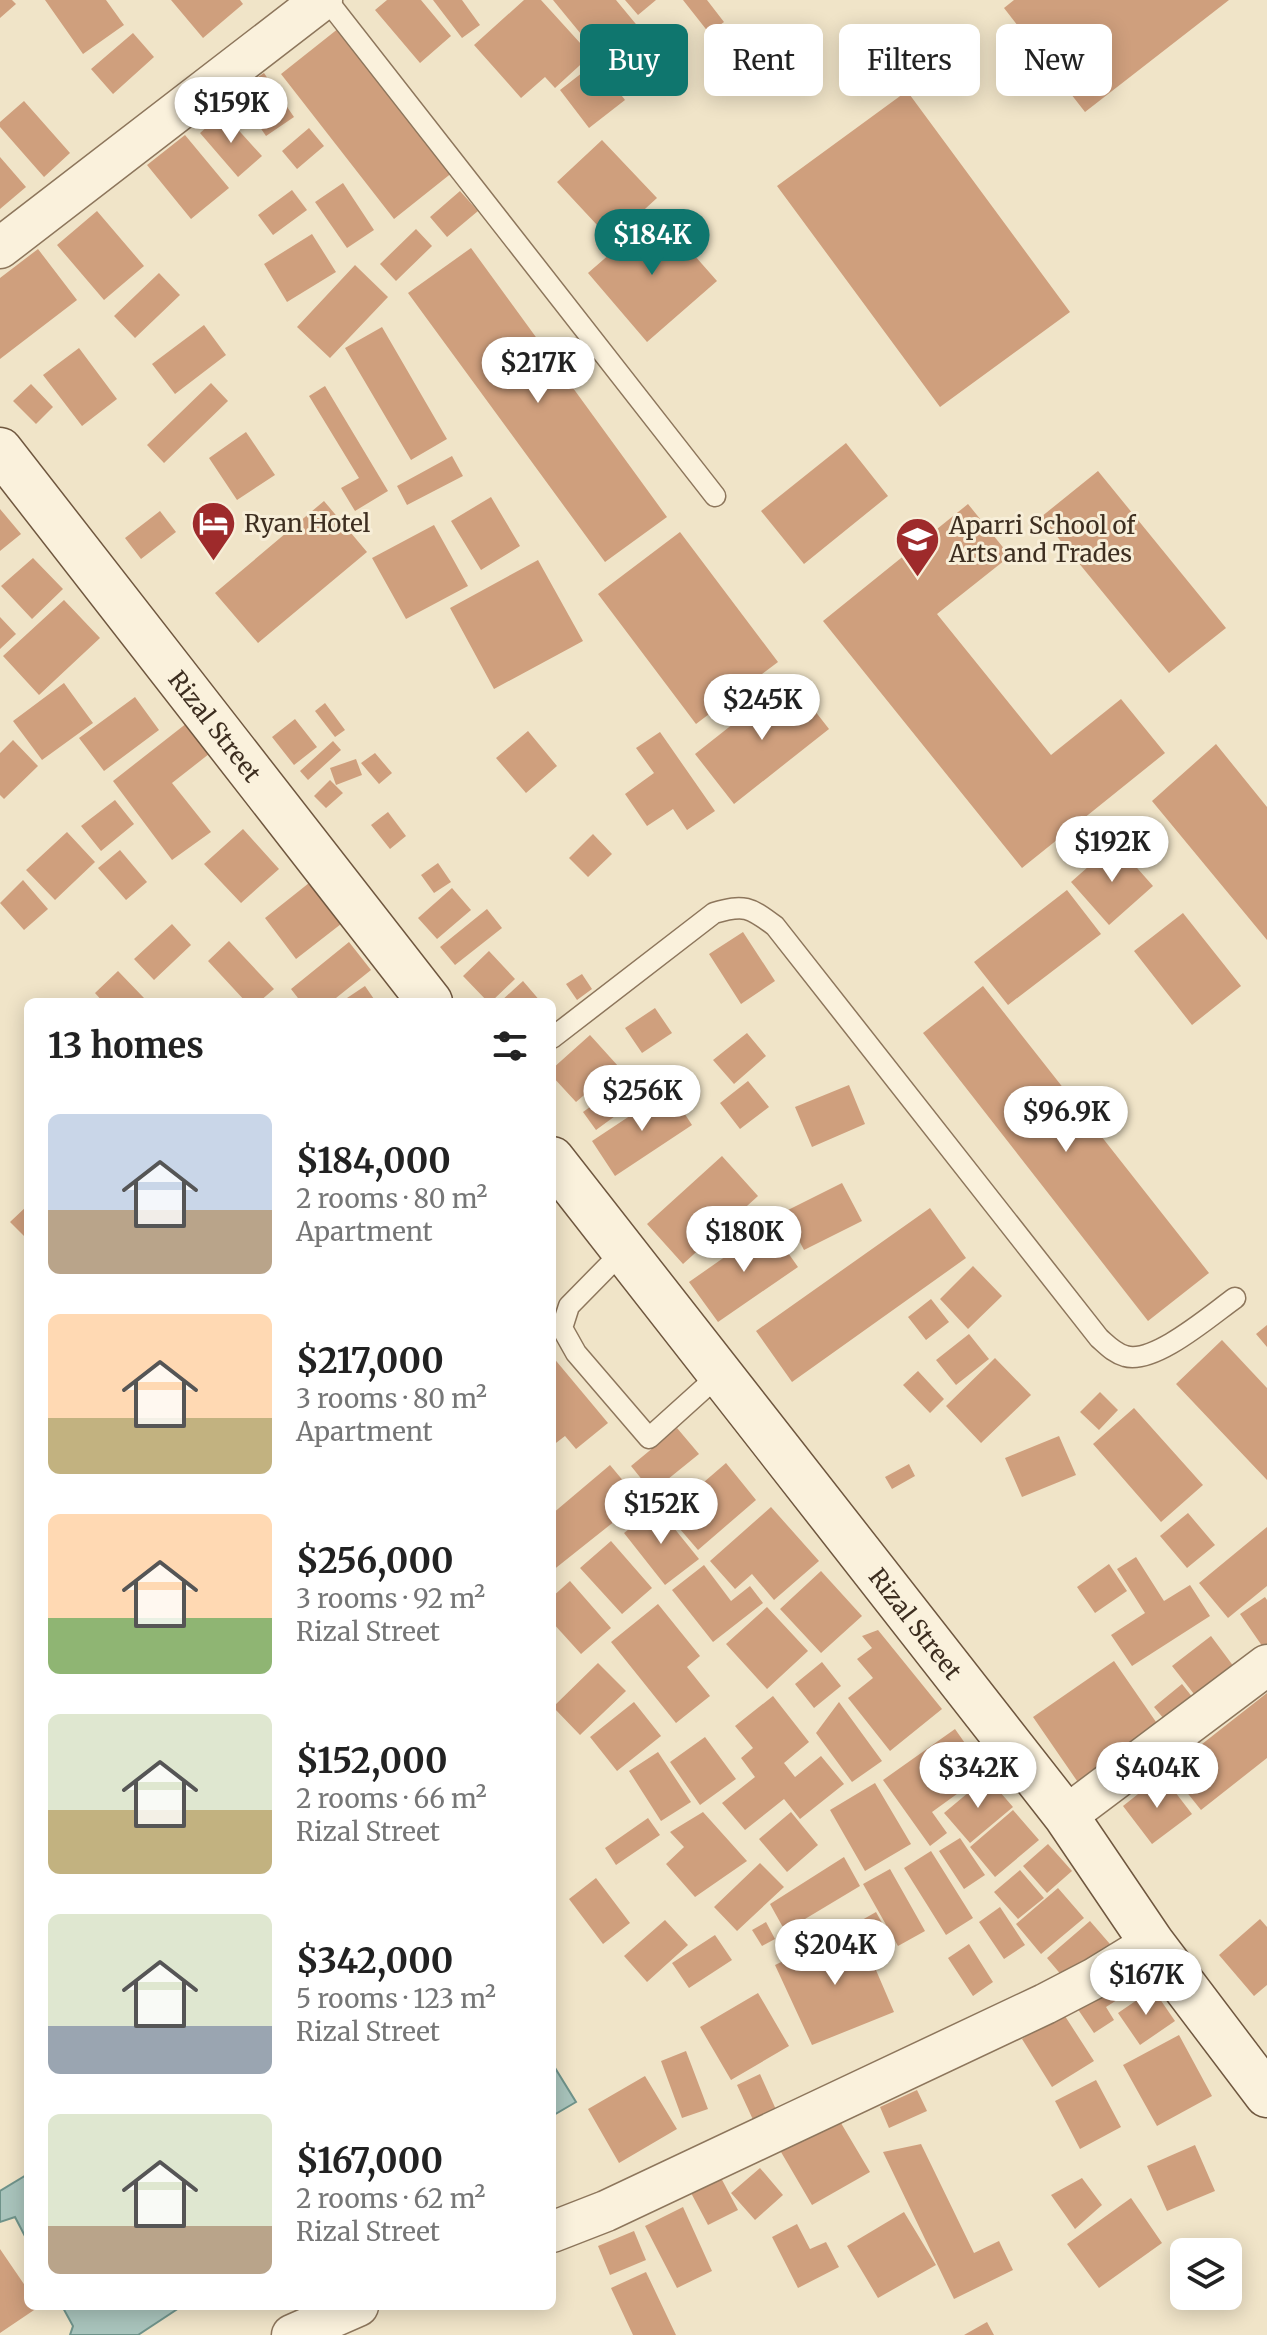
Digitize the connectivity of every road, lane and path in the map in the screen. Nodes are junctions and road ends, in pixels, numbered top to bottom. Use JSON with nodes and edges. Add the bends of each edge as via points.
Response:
{"nodes":[{"id":1,"x":304,"y":6,"type":"edge"},
{"id":2,"x":0,"y":248,"type":"edge"},
{"id":3,"x":0,"y":450,"type":"edge"},
{"id":4,"x":715,"y":496,"type":"dead end"},
{"id":5,"x":427,"y":998,"type":"edge"},
{"id":6,"x":556,"y":1035,"type":"edge"},
{"id":7,"x":556,"y":1164,"type":"edge"},
{"id":8,"x":623,"y":1251,"type":"junction"},
{"id":9,"x":1235,"y":1298,"type":"dead end"},
{"id":10,"x":720,"y":1374,"type":"junction"},
{"id":11,"x":1267,"y":1665,"type":"edge"},
{"id":12,"x":1066,"y":1816,"type":"junction"},
{"id":13,"x":1152,"y":1943,"type":"junction"},
{"id":14,"x":1267,"y":2095,"type":"edge"},
{"id":15,"x":556,"y":2230,"type":"edge"},
{"id":16,"x":349,"y":2310,"type":"edge"},
{"id":17,"x":292,"y":2335,"type":"edge"}],
"edges":[{"from":1,"to":2,"type":"street"},
{"from":1,"to":4,"type":"lane"},
{"from":3,"to":5,"type":"main road","name":"Rizal Street"},
{"from":6,"to":9,"type":"lane","via":[[714,913],[736,907],[754,910],[775,926],[1112,1351],[1139,1358],[1162,1349]]},
{"from":7,"to":8,"type":"main road","name":"Rizal Street"},
{"from":8,"to":10,"type":"main road","name":"Rizal Street"},
{"from":8,"to":10,"type":"lane","via":[[569,1306],[562,1328],[576,1353],[649,1438]]},
{"from":10,"to":12,"type":"main road","name":"Rizal Street"},
{"from":11,"to":12,"type":"street"},
{"from":12,"to":13,"type":"main road","name":"Rizal Street"},
{"from":13,"to":14,"type":"main road","name":"Rizal Street"},
{"from":13,"to":15,"type":"street","via":[[992,2030]]},
{"from":16,"to":17,"type":"street"}]}
